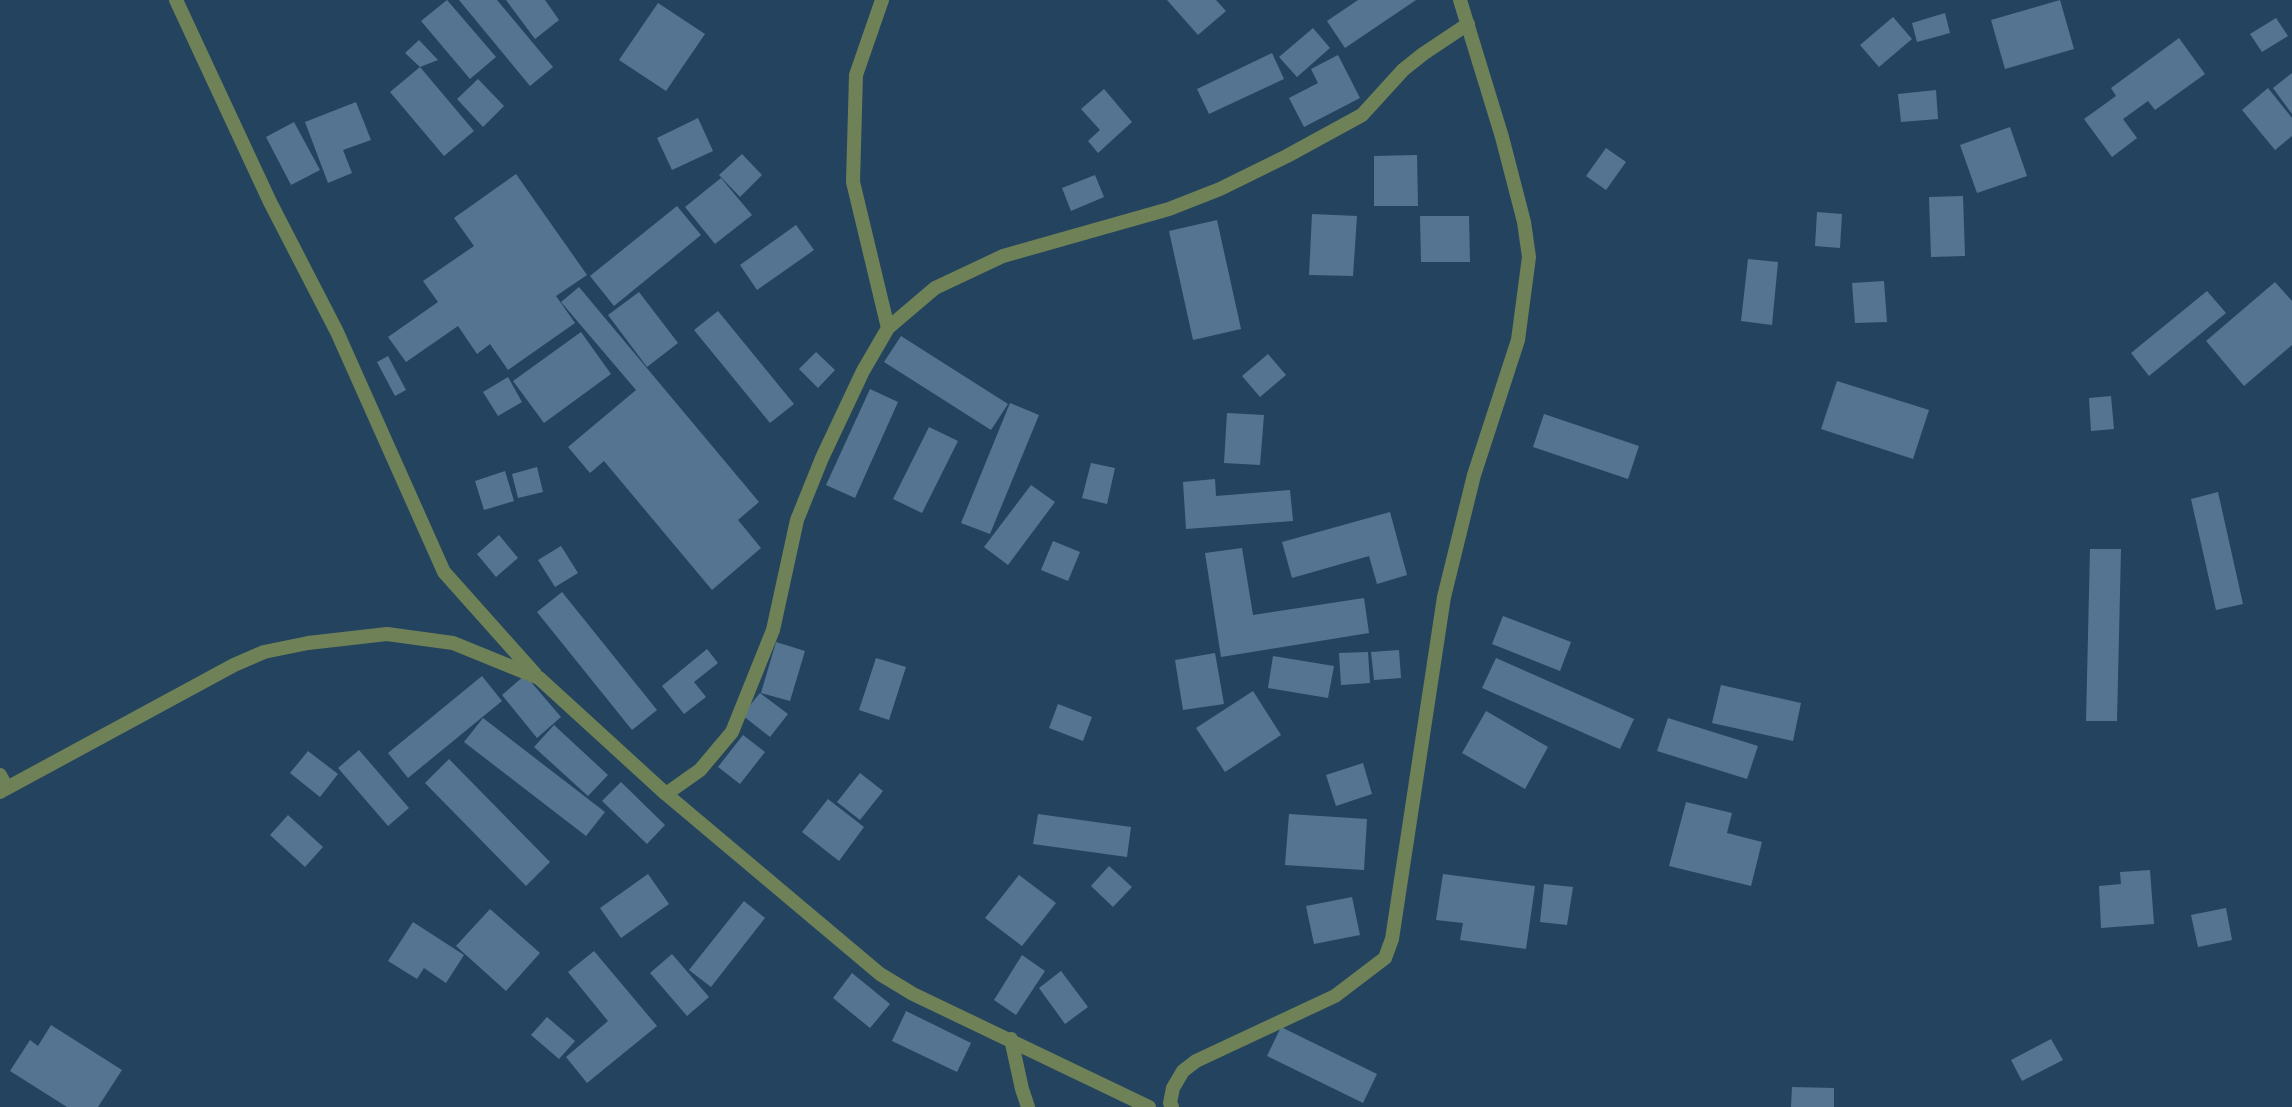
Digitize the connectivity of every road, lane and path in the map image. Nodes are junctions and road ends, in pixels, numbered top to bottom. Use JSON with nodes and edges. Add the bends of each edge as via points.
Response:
{"nodes":[{"id":1,"x":176,"y":0,"type":"edge"},
{"id":2,"x":882,"y":0,"type":"edge"},
{"id":3,"x":1460,"y":0,"type":"edge"},
{"id":4,"x":1468,"y":24,"type":"junction"},
{"id":5,"x":888,"y":328,"type":"junction"},
{"id":6,"x":539,"y":678,"type":"junction"},
{"id":7,"x":2,"y":785,"type":"edge"},
{"id":8,"x":666,"y":794,"type":"junction"},
{"id":9,"x":1011,"y":1039,"type":"junction"},
{"id":10,"x":1028,"y":1107,"type":"edge"},
{"id":11,"x":1149,"y":1107,"type":"edge"},
{"id":12,"x":1172,"y":1107,"type":"edge"}],
"edges":[{"from":1,"to":6,"type":"street","via":[[270,202],[337,332],[443,572]]},
{"from":2,"to":5,"type":"street","via":[[856,75],[853,182]]},
{"from":3,"to":4,"type":"street"},
{"from":4,"to":5,"type":"street","via":[[1423,54],[1362,115],[1287,156],[1220,190],[1169,209],[1003,256],[935,288]]},
{"from":4,"to":12,"type":"street","via":[[1502,137],[1529,257],[1518,340],[1474,475],[1444,597],[1392,939],[1385,958],[1335,996],[1196,1061],[1173,1088]]},
{"from":5,"to":8,"type":"street","via":[[863,371],[797,520],[773,630],[732,732],[700,770]]},
{"from":6,"to":7,"type":"street","via":[[453,643],[387,634],[308,643],[264,652],[234,665]]},
{"from":6,"to":8,"type":"street"},
{"from":8,"to":9,"type":"street","via":[[880,974]]},
{"from":9,"to":10,"type":"street"},
{"from":9,"to":11,"type":"street"}]}
